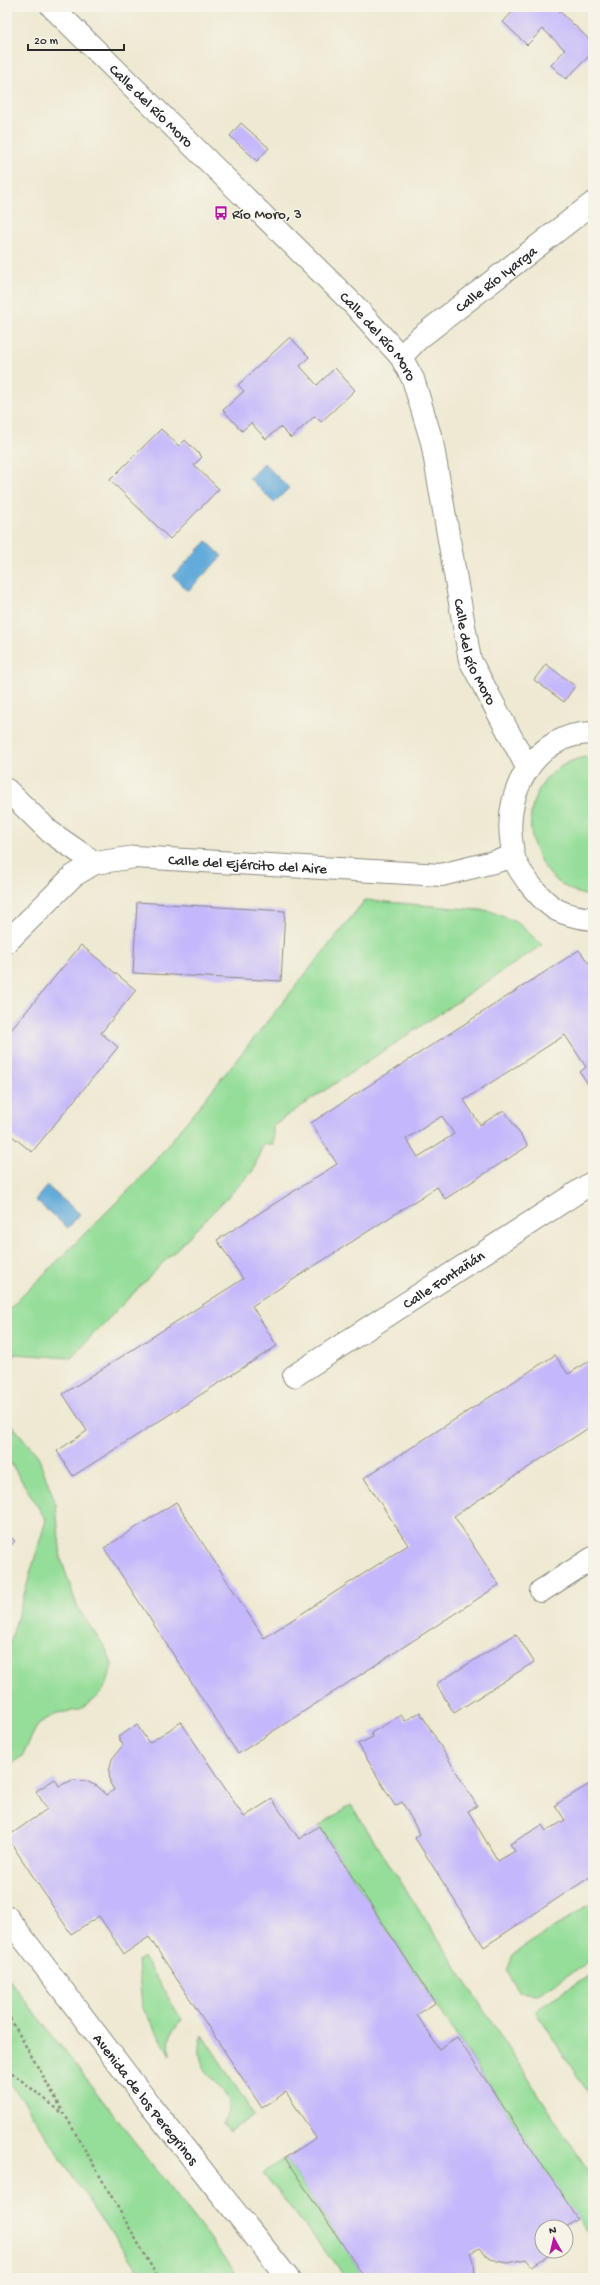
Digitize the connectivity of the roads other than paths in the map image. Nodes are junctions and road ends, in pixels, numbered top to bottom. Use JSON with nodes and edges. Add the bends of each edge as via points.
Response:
{"nodes":[{"id":1,"x":52,"y":7,"type":"edge"},
{"id":2,"x":593,"y":203,"type":"edge"},
{"id":3,"x":401,"y":357,"type":"junction"},
{"id":4,"x":593,"y":733,"type":"edge"},
{"id":5,"x":527,"y":767,"type":"junction"},
{"id":6,"x":7,"y":790,"type":"edge"},
{"id":7,"x":514,"y":857,"type":"junction"},
{"id":8,"x":95,"y":863,"type":"junction"},
{"id":9,"x":593,"y":919,"type":"edge"},
{"id":10,"x":7,"y":942,"type":"edge"},
{"id":11,"x":593,"y":1182,"type":"edge"},
{"id":12,"x":294,"y":1376,"type":"dead end"},
{"id":13,"x":593,"y":1558,"type":"edge"},
{"id":14,"x":541,"y":1591,"type":"dead end"},
{"id":15,"x":7,"y":1917,"type":"edge"},
{"id":16,"x":288,"y":2278,"type":"edge"}],
"edges":[{"from":1,"to":3,"type":"street","name":"Calle del Río Moro","via":[[356,306]]},
{"from":2,"to":3,"type":"street","name":"Calle Río Iyarga","via":[[418,339]]},
{"from":3,"to":5,"type":"street","name":"Calle del Río Moro","via":[[413,379],[432,442],[470,660]]},
{"from":4,"to":5,"type":"street","via":[[556,742]]},
{"from":5,"to":7,"type":"street","via":[[515,794],[509,821]]},
{"from":6,"to":8,"type":"street","via":[[50,832]]},
{"from":7,"to":8,"type":"street","name":"Calle del Ejército del Aire","via":[[441,875],[135,857]]},
{"from":7,"to":9,"type":"street","via":[[523,876],[557,910]]},
{"from":8,"to":10,"type":"street","via":[[73,876]]},
{"from":11,"to":12,"type":"street","name":"Calle Fontañán"},
{"from":13,"to":14,"type":"street"},
{"from":15,"to":16,"type":"street","name":"Avenida de los Peregrinos","via":[[150,2105]]}]}
